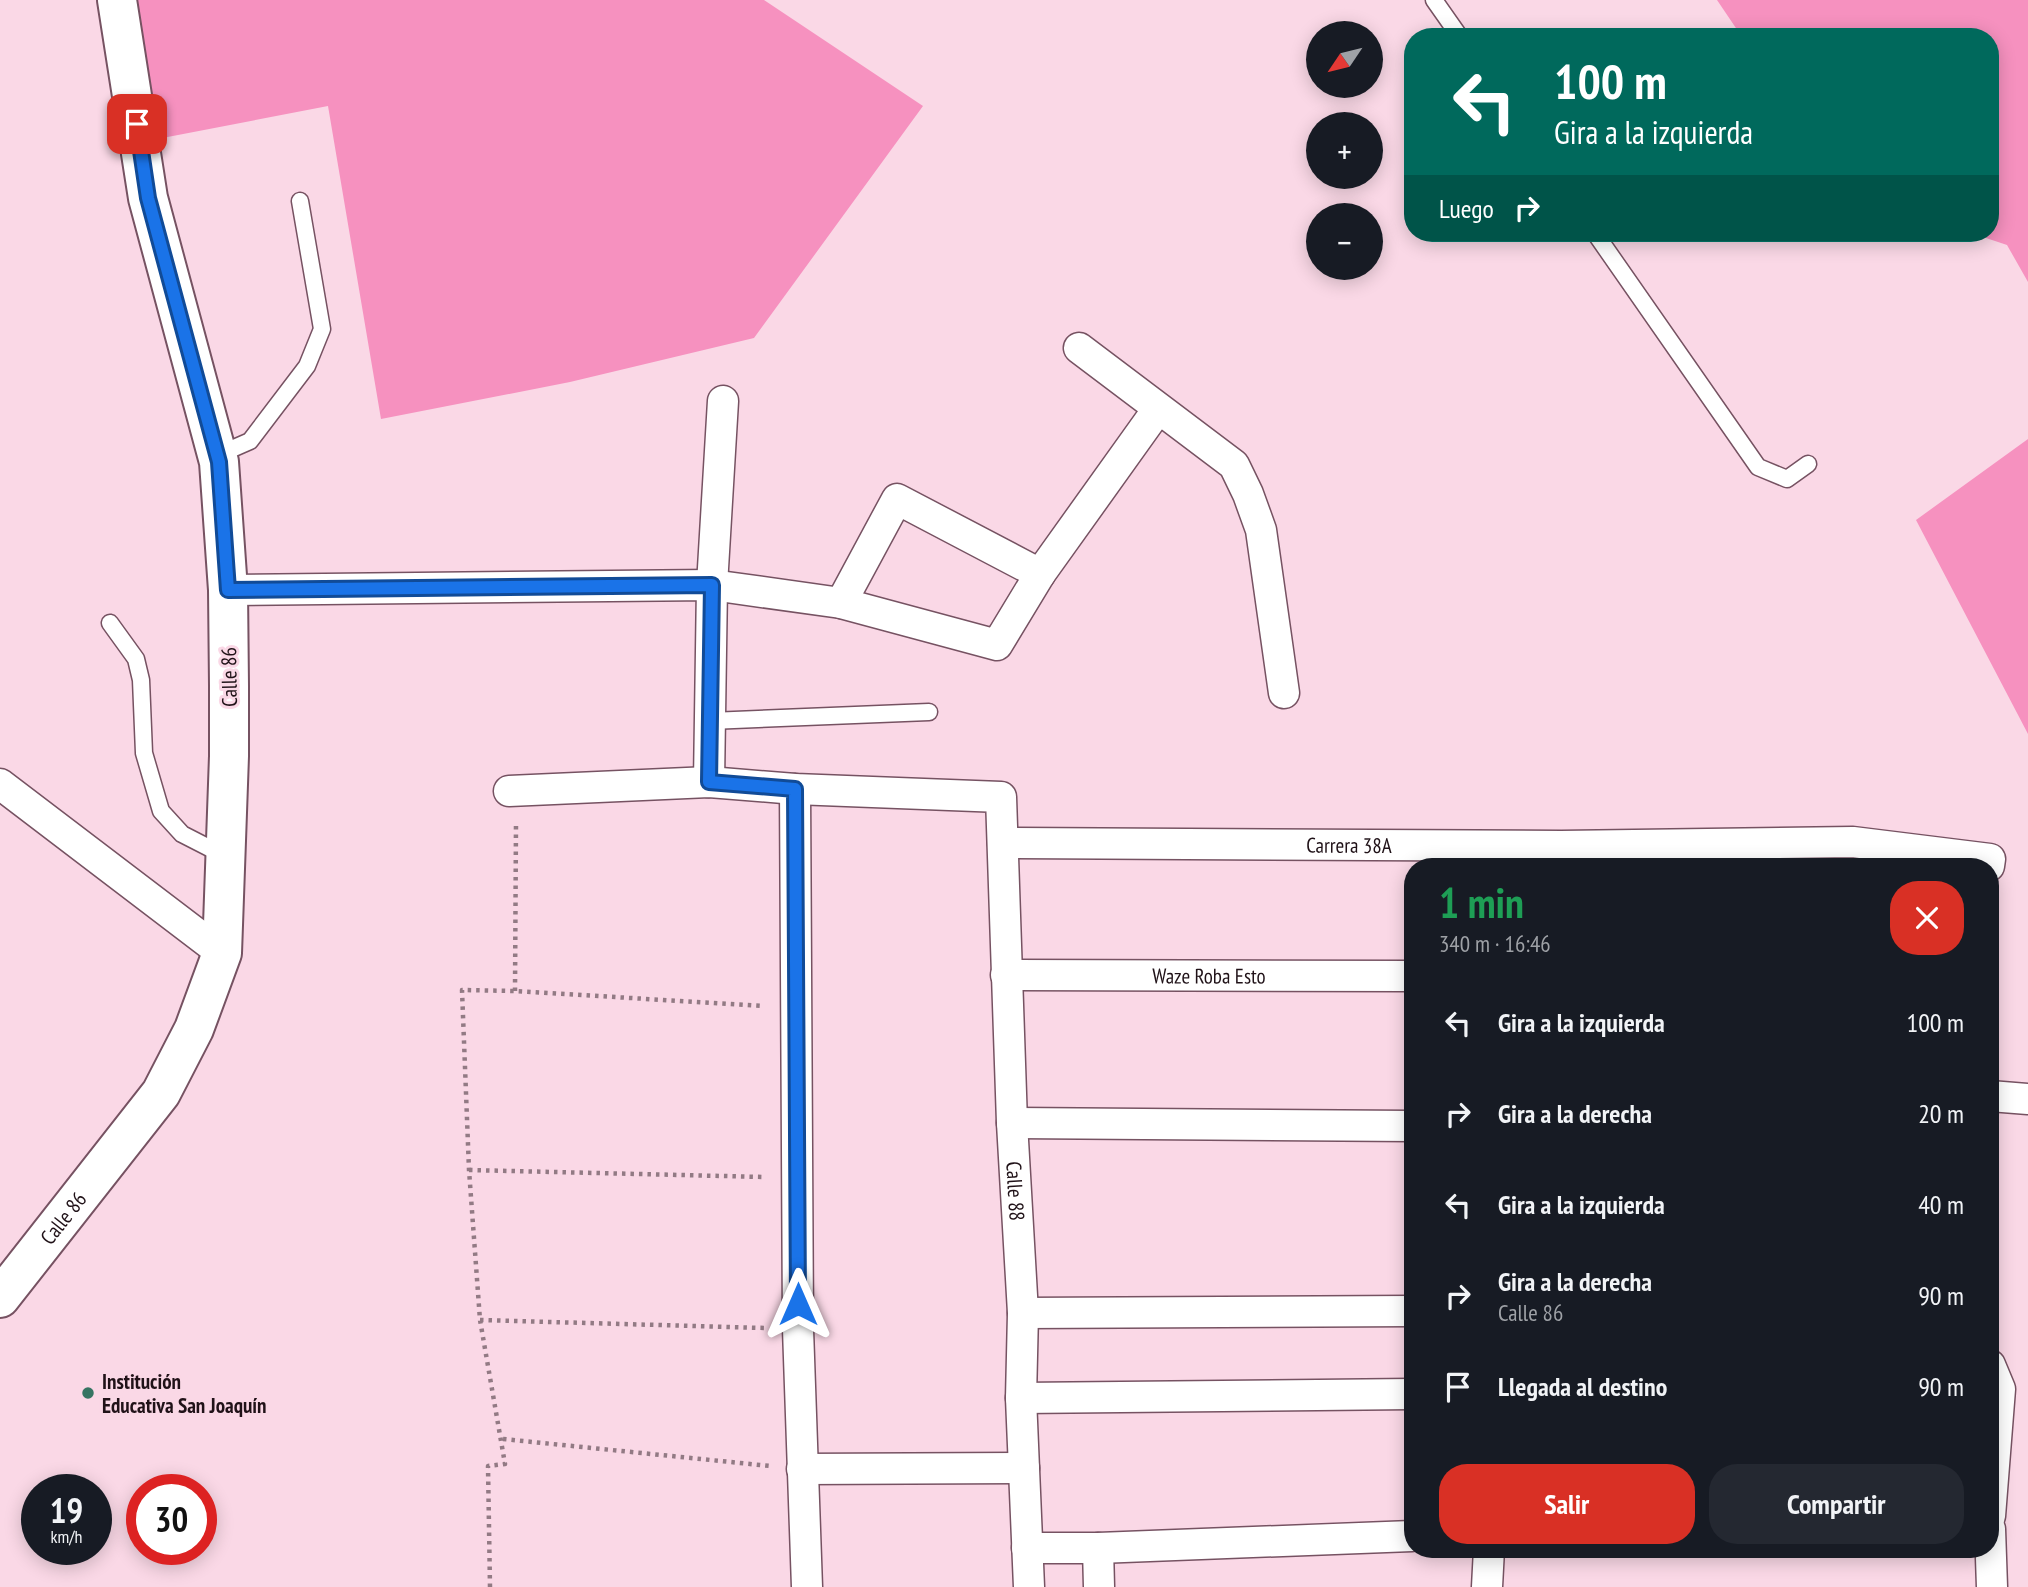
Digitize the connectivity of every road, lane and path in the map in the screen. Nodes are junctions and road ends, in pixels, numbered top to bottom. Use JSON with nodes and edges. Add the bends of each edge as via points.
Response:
{"nodes":[{"id":1,"x":117,"y":0,"type":"edge"},
{"id":2,"x":1434,"y":0,"type":"edge"},
{"id":3,"x":1454,"y":28,"type":"edge"},
{"id":4,"x":300,"y":201,"type":"dead end"},
{"id":5,"x":1601,"y":242,"type":"edge"},
{"id":6,"x":1079,"y":348,"type":"dead end"},
{"id":7,"x":723,"y":401,"type":"dead end"},
{"id":8,"x":1158,"y":409,"type":"junction"},
{"id":9,"x":217,"y":456,"type":"junction"},
{"id":10,"x":1808,"y":464,"type":"dead end"},
{"id":11,"x":1040,"y":574,"type":"junction"},
{"id":12,"x":712,"y":585,"type":"junction"},
{"id":13,"x":228,"y":590,"type":"junction"},
{"id":14,"x":841,"y":603,"type":"junction"},
{"id":15,"x":110,"y":623,"type":"dead end"},
{"id":16,"x":1284,"y":693,"type":"dead end"},
{"id":17,"x":929,"y":712,"type":"dead end"},
{"id":18,"x":710,"y":721,"type":"junction"},
{"id":19,"x":709,"y":782,"type":"junction"},
{"id":20,"x":0,"y":784,"type":"edge"},
{"id":21,"x":795,"y":789,"type":"junction"},
{"id":22,"x":512,"y":791,"type":"joint"},
{"id":23,"x":1003,"y":843,"type":"junction"},
{"id":24,"x":225,"y":856,"type":"junction"},
{"id":25,"x":1561,"y":856,"type":"edge"},
{"id":26,"x":1963,"y":858,"type":"edge"},
{"id":27,"x":222,"y":953,"type":"junction"},
{"id":28,"x":1006,"y":975,"type":"junction"},
{"id":29,"x":1404,"y":976,"type":"edge"},
{"id":30,"x":515,"y":990,"type":"junction"},
{"id":31,"x":796,"y":1008,"type":"junction"},
{"id":32,"x":1999,"y":1097,"type":"edge"},
{"id":33,"x":2028,"y":1099,"type":"edge"},
{"id":34,"x":1012,"y":1123,"type":"junction"},
{"id":35,"x":1404,"y":1126,"type":"edge"},
{"id":36,"x":469,"y":1170,"type":"junction"},
{"id":37,"x":797,"y":1178,"type":"junction"},
{"id":38,"x":0,"y":1298,"type":"edge"},
{"id":39,"x":1404,"y":1311,"type":"edge"},
{"id":40,"x":1023,"y":1312,"type":"junction"},
{"id":41,"x":480,"y":1320,"type":"junction"},
{"id":42,"x":798,"y":1329,"type":"junction"},
{"id":43,"x":1404,"y":1394,"type":"edge"},
{"id":44,"x":1021,"y":1398,"type":"junction"},
{"id":45,"x":503,"y":1439,"type":"junction"},
{"id":46,"x":1024,"y":1468,"type":"junction"},
{"id":47,"x":802,"y":1469,"type":"junction"},
{"id":48,"x":1404,"y":1536,"type":"edge"},
{"id":49,"x":1027,"y":1548,"type":"junction"},
{"id":50,"x":1098,"y":1548,"type":"junction"},
{"id":51,"x":1489,"y":1558,"type":"edge"},
{"id":52,"x":1991,"y":1558,"type":"edge"},
{"id":53,"x":490,"y":1587,"type":"edge"},
{"id":54,"x":807,"y":1587,"type":"edge"},
{"id":55,"x":1029,"y":1587,"type":"edge"},
{"id":56,"x":1099,"y":1587,"type":"edge"},
{"id":57,"x":1487,"y":1587,"type":"edge"},
{"id":58,"x":1992,"y":1587,"type":"edge"}],
"edges":[{"from":1,"to":9,"type":"main road","name":"Calle 86","via":[[148,198]]},
{"from":2,"to":3,"type":"lane"},
{"from":4,"to":9,"type":"lane","via":[[322,330],[307,366],[250,441]]},
{"from":5,"to":10,"type":"lane","via":[[1758,467],[1787,479]]},
{"from":6,"to":8,"type":"street"},
{"from":7,"to":12,"type":"street"},
{"from":8,"to":11,"type":"street"},
{"from":8,"to":16,"type":"street","via":[[1234,465],[1248,494],[1261,530]]},
{"from":9,"to":13,"type":"main road","name":"Calle 86"},
{"from":11,"to":14,"type":"street","via":[[997,645]]},
{"from":11,"to":14,"type":"street","via":[[897,499]]},
{"from":12,"to":13,"type":"street"},
{"from":12,"to":14,"type":"street"},
{"from":12,"to":18,"type":"street"},
{"from":13,"to":24,"type":"main road","name":"Calle 86"},
{"from":15,"to":24,"type":"lane","via":[[136,659],[144,753],[161,811],[182,834]]},
{"from":17,"to":18,"type":"lane"},
{"from":18,"to":19,"type":"street"},
{"from":19,"to":21,"type":"street"},
{"from":19,"to":22,"type":"street"},
{"from":20,"to":27,"type":"street"},
{"from":21,"to":23,"type":"street","name":"Calle 88","via":[[1000,797]]},
{"from":21,"to":31,"type":"street"},
{"from":22,"to":30,"type":"path"},
{"from":23,"to":25,"type":"street","name":"Carrera 38A"},
{"from":23,"to":28,"type":"street","name":"Calle 88"},
{"from":24,"to":27,"type":"main road","name":"Calle 86"},
{"from":25,"to":26,"type":"street","name":"Carrera 38A","via":[[1853,842]]},
{"from":27,"to":38,"type":"main road","name":"Calle 86","via":[[194,1029],[161,1093]]},
{"from":28,"to":29,"type":"street","name":"Waze Roba Esto"},
{"from":28,"to":34,"type":"street","name":"Calle 88"},
{"from":30,"to":31,"type":"path"},
{"from":30,"to":36,"type":"path","via":[[462,990]]},
{"from":31,"to":37,"type":"street"},
{"from":32,"to":33,"type":"street"},
{"from":34,"to":35,"type":"street"},
{"from":34,"to":40,"type":"street","name":"Calle 88"},
{"from":36,"to":37,"type":"path"},
{"from":36,"to":41,"type":"path"},
{"from":37,"to":42,"type":"street"},
{"from":39,"to":40,"type":"street"},
{"from":40,"to":44,"type":"street","name":"Calle 88"},
{"from":41,"to":42,"type":"path"},
{"from":41,"to":45,"type":"path"},
{"from":42,"to":47,"type":"street"},
{"from":43,"to":44,"type":"street"},
{"from":44,"to":46,"type":"street","name":"Calle 88"},
{"from":45,"to":47,"type":"path"},
{"from":45,"to":53,"type":"path","via":[[506,1464],[488,1466]]},
{"from":46,"to":47,"type":"street"},
{"from":46,"to":49,"type":"street","name":"Calle 88"},
{"from":47,"to":54,"type":"street"},
{"from":48,"to":50,"type":"street"},
{"from":49,"to":50,"type":"street"},
{"from":49,"to":55,"type":"street","name":"Calle 88"},
{"from":50,"to":56,"type":"street"},
{"from":51,"to":57,"type":"street"},
{"from":52,"to":58,"type":"street"}]}
